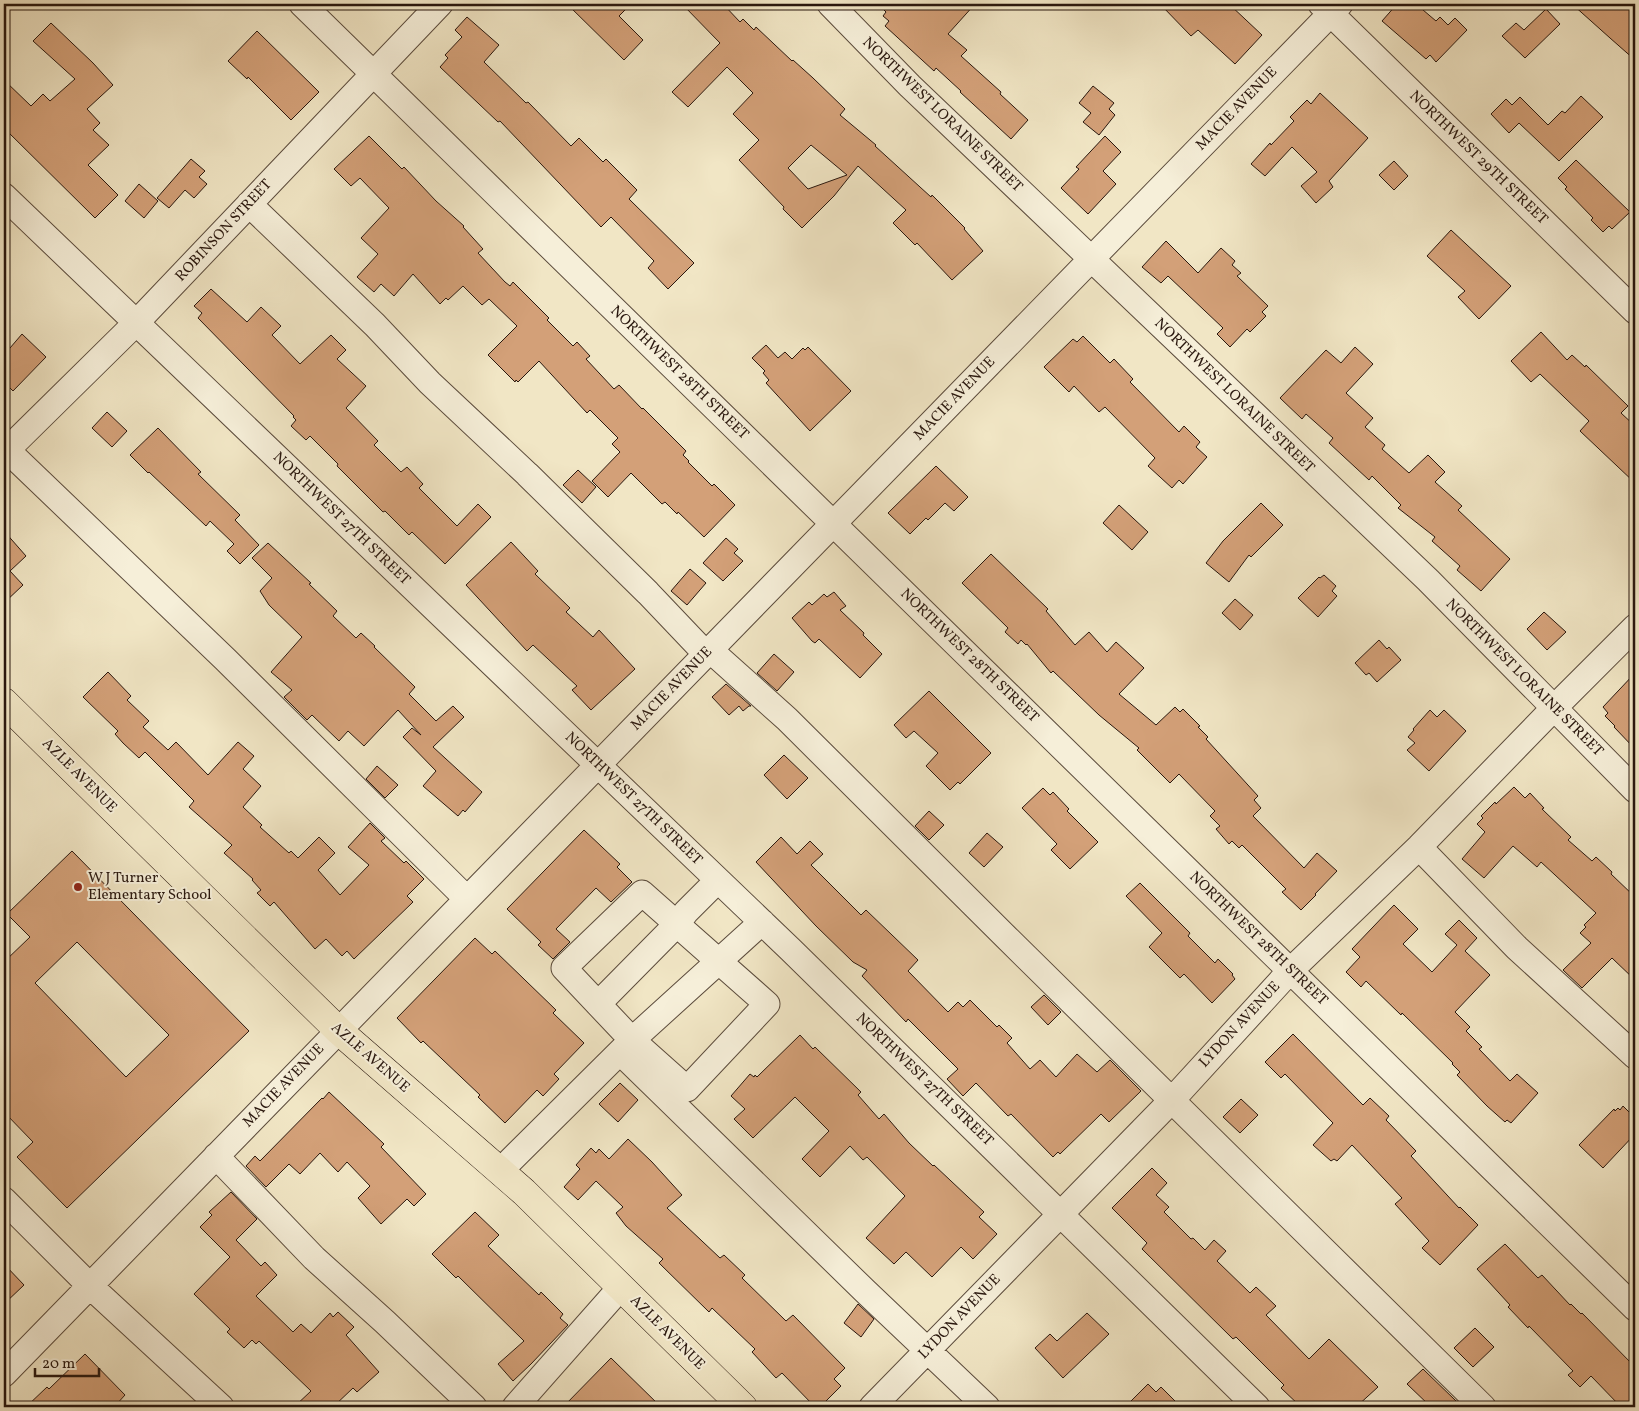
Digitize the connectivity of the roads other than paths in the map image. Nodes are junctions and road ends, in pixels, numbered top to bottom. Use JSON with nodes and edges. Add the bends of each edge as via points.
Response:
{"nodes":[{"id":1,"x":302,"y":4,"type":"edge"},
{"id":2,"x":440,"y":4,"type":"edge"},
{"id":3,"x":830,"y":4,"type":"edge"},
{"id":4,"x":1330,"y":7,"type":"edge"},
{"id":5,"x":373,"y":73,"type":"junction"},
{"id":6,"x":4,"y":196,"type":"edge"},
{"id":7,"x":250,"y":204,"type":"junction"},
{"id":8,"x":1091,"y":260,"type":"junction"},
{"id":9,"x":1635,"y":312,"type":"edge"},
{"id":10,"x":136,"y":323,"type":"junction"},
{"id":11,"x":5,"y":451,"type":"edge"},
{"id":12,"x":833,"y":524,"type":"junction"},
{"id":13,"x":1635,"y":627,"type":"edge"},
{"id":14,"x":708,"y":652,"type":"junction"},
{"id":15,"x":4,"y":702,"type":"edge"},
{"id":16,"x":1554,"y":708,"type":"junction"},
{"id":17,"x":598,"y":765,"type":"junction"},
{"id":18,"x":1635,"y":790,"type":"edge"},
{"id":19,"x":1419,"y":847,"type":"junction"},
{"id":20,"x":718,"y":880,"type":"junction"},
{"id":21,"x":467,"y":899,"type":"junction"},
{"id":22,"x":762,"y":922,"type":"junction"},
{"id":23,"x":677,"y":924,"type":"junction"},
{"id":24,"x":719,"y":962,"type":"junction"},
{"id":25,"x":1290,"y":971,"type":"junction"},
{"id":26,"x":598,"y":1004,"type":"junction"},
{"id":27,"x":339,"y":1031,"type":"junction"},
{"id":28,"x":626,"y":1046,"type":"junction"},
{"id":29,"x":1635,"y":1056,"type":"edge"},
{"id":30,"x":1172,"y":1100,"type":"junction"},
{"id":31,"x":216,"y":1156,"type":"junction"},
{"id":32,"x":500,"y":1171,"type":"junction"},
{"id":33,"x":4,"y":1200,"type":"edge"},
{"id":34,"x":1060,"y":1214,"type":"junction"},
{"id":35,"x":90,"y":1286,"type":"junction"},
{"id":36,"x":621,"y":1288,"type":"junction"},
{"id":37,"x":1635,"y":1308,"type":"edge"},
{"id":38,"x":927,"y":1350,"type":"junction"},
{"id":39,"x":4,"y":1374,"type":"edge"},
{"id":40,"x":221,"y":1407,"type":"edge"},
{"id":41,"x":474,"y":1407,"type":"edge"},
{"id":42,"x":515,"y":1407,"type":"edge"},
{"id":43,"x":743,"y":1407,"type":"edge"},
{"id":44,"x":872,"y":1407,"type":"edge"},
{"id":45,"x":987,"y":1407,"type":"edge"},
{"id":46,"x":1257,"y":1407,"type":"edge"},
{"id":47,"x":1483,"y":1407,"type":"edge"}],
"edges":[{"from":1,"to":5,"type":"street","name":"NORTHWEST 28TH STREET"},
{"from":2,"to":5,"type":"street","name":"ROBINSON STREET"},
{"from":3,"to":8,"type":"street","name":"NORTHWEST LORAINE STREET"},
{"from":4,"to":8,"type":"street","name":"MACIE AVENUE"},
{"from":4,"to":9,"type":"street","name":"NORTHWEST 29TH STREET"},
{"from":5,"to":7,"type":"street","name":"ROBINSON STREET"},
{"from":5,"to":12,"type":"street","name":"NORTHWEST 28TH STREET"},
{"from":6,"to":10,"type":"street","name":"NORTHWEST 27TH STREET"},
{"from":7,"to":10,"type":"street","name":"ROBINSON STREET"},
{"from":7,"to":14,"type":"street"},
{"from":8,"to":12,"type":"street","name":"MACIE AVENUE"},
{"from":8,"to":16,"type":"street","name":"NORTHWEST LORAINE STREET","via":[[1428,580]]},
{"from":10,"to":11,"type":"street","name":"ROBINSON STREET"},
{"from":10,"to":17,"type":"street","name":"NORTHWEST 27TH STREET"},
{"from":11,"to":21,"type":"street","via":[[225,660]]},
{"from":12,"to":14,"type":"street","name":"MACIE AVENUE"},
{"from":12,"to":25,"type":"street","name":"NORTHWEST 28TH STREET"},
{"from":13,"to":16,"type":"street","name":"LYDON AVENUE"},
{"from":14,"to":17,"type":"street","name":"MACIE AVENUE"},
{"from":14,"to":30,"type":"street","via":[[787,719]]},
{"from":15,"to":27,"type":"main road","name":"AZLE AVENUE"},
{"from":16,"to":18,"type":"street","name":"NORTHWEST LORAINE STREET"},
{"from":16,"to":19,"type":"street","name":"LYDON AVENUE"},
{"from":17,"to":20,"type":"street","name":"NORTHWEST 27TH STREET"},
{"from":17,"to":21,"type":"street","name":"MACIE AVENUE"},
{"from":19,"to":25,"type":"street","name":"LYDON AVENUE"},
{"from":19,"to":29,"type":"street","via":[[1517,948]]},
{"from":20,"to":22,"type":"street","name":"NORTHWEST 27TH STREET"},
{"from":20,"to":23,"type":"street"},
{"from":21,"to":27,"type":"street","name":"MACIE AVENUE"},
{"from":22,"to":24,"type":"street"},
{"from":22,"to":34,"type":"street","name":"NORTHWEST 27TH STREET"},
{"from":23,"to":24,"type":"street"},
{"from":23,"to":26,"type":"street"},
{"from":23,"to":26,"type":"street","via":[[642,892],[564,968]]},
{"from":24,"to":28,"type":"street"},
{"from":24,"to":28,"type":"street","via":[[767,1004],[686,1089]]},
{"from":25,"to":30,"type":"street","name":"LYDON AVENUE"},
{"from":25,"to":37,"type":"street","name":"NORTHWEST 28TH STREET"},
{"from":26,"to":28,"type":"street"},
{"from":27,"to":31,"type":"street","name":"MACIE AVENUE"},
{"from":27,"to":32,"type":"main road","name":"AZLE AVENUE"},
{"from":28,"to":32,"type":"street"},
{"from":28,"to":38,"type":"street"},
{"from":30,"to":34,"type":"street","name":"LYDON AVENUE"},
{"from":30,"to":47,"type":"street"},
{"from":31,"to":35,"type":"street","name":"MACIE AVENUE"},
{"from":31,"to":41,"type":"street","via":[[314,1258]]},
{"from":32,"to":36,"type":"main road","name":"AZLE AVENUE"},
{"from":33,"to":35,"type":"street"},
{"from":34,"to":38,"type":"street","name":"LYDON AVENUE"},
{"from":34,"to":46,"type":"street","name":"NORTHWEST 27TH STREET"},
{"from":35,"to":39,"type":"street","name":"MACIE AVENUE"},
{"from":35,"to":40,"type":"street"},
{"from":36,"to":42,"type":"street"},
{"from":36,"to":43,"type":"main road","name":"AZLE AVENUE"},
{"from":38,"to":44,"type":"street","name":"LYDON AVENUE"},
{"from":38,"to":45,"type":"street"}]}
